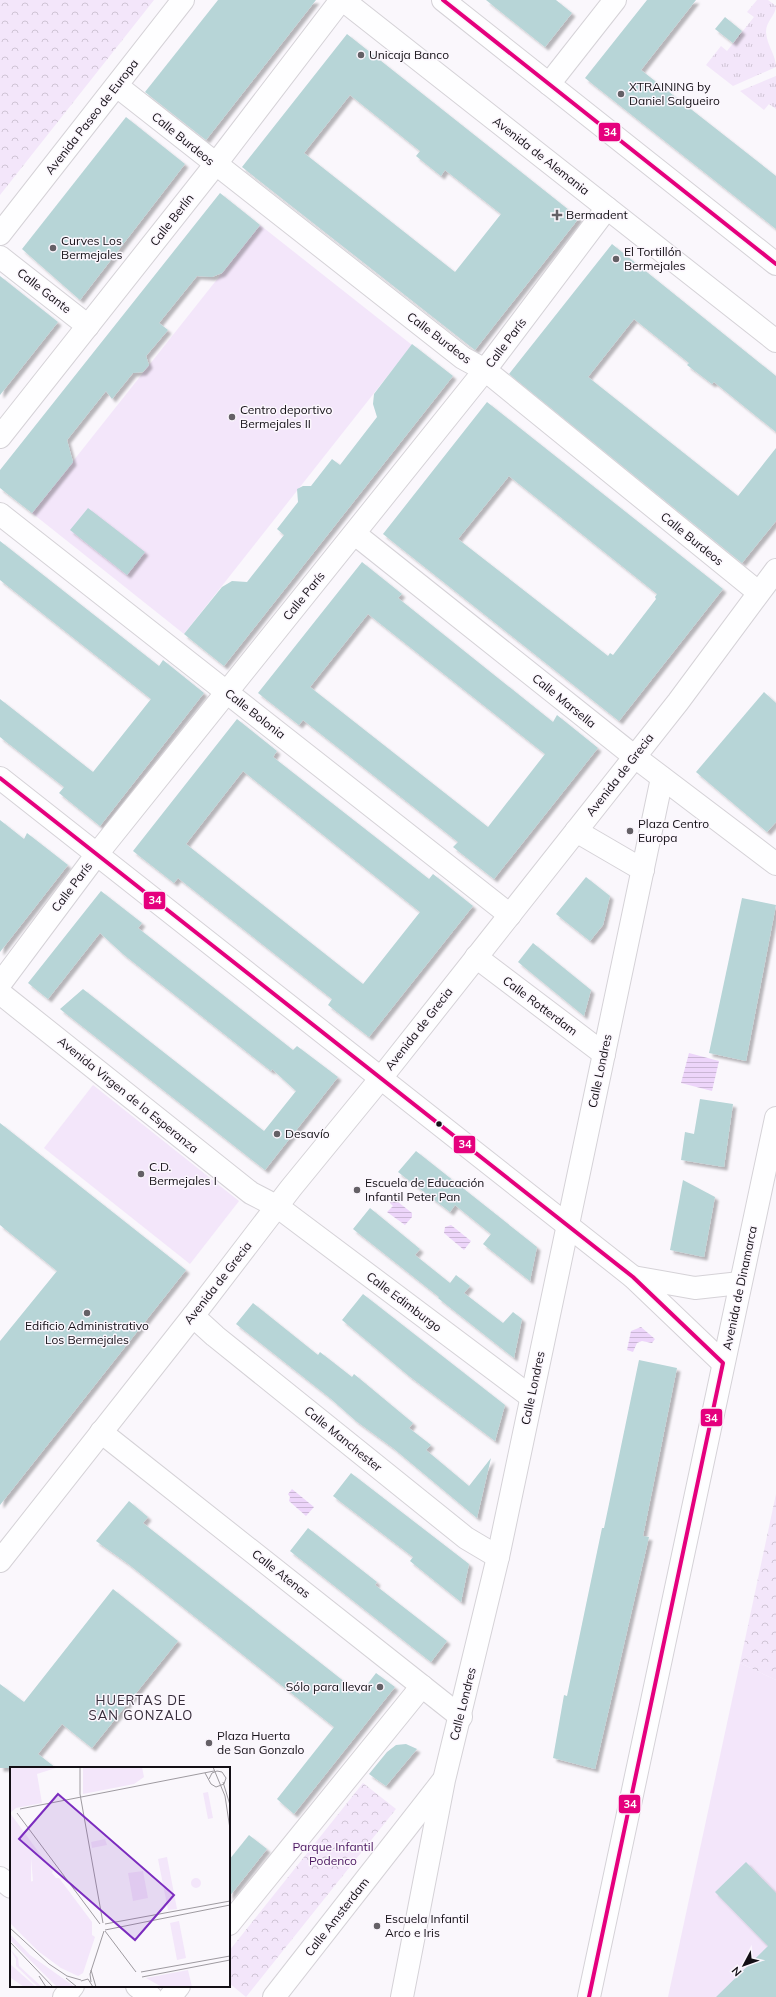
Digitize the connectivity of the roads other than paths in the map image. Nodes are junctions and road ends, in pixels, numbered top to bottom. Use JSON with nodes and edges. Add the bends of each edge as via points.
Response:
{"nodes":[{"id":1,"x":183,"y":0,"type":"edge"},
{"id":2,"x":342,"y":0,"type":"edge"},
{"id":3,"x":443,"y":0,"type":"edge"},
{"id":4,"x":615,"y":0,"type":"edge"},
{"id":5,"x":549,"y":84,"type":"junction"},
{"id":6,"x":117,"y":86,"type":"junction"},
{"id":7,"x":215,"y":165,"type":"junction"},
{"id":8,"x":607,"y":208,"type":"junction"},
{"id":9,"x":0,"y":234,"type":"edge"},
{"id":10,"x":0,"y":257,"type":"edge"},
{"id":11,"x":776,"y":264,"type":"edge"},
{"id":12,"x":88,"y":326,"type":"junction"},
{"id":13,"x":776,"y":341,"type":"edge"},
{"id":14,"x":485,"y":370,"type":"junction"},
{"id":15,"x":0,"y":438,"type":"edge"},
{"id":16,"x":0,"y":514,"type":"edge"},
{"id":17,"x":355,"y":534,"type":"junction"},
{"id":18,"x":776,"y":570,"type":"edge"},
{"id":19,"x":758,"y":592,"type":"junction"},
{"id":20,"x":226,"y":692,"type":"junction"},
{"id":21,"x":635,"y":757,"type":"junction"},
{"id":22,"x":0,"y":778,"type":"edge"},
{"id":23,"x":662,"y":778,"type":"junction"},
{"id":24,"x":576,"y":831,"type":"junction"},
{"id":25,"x":97,"y":854,"type":"junction"},
{"id":26,"x":776,"y":864,"type":"edge"},
{"id":27,"x":643,"y":870,"type":"junction"},
{"id":28,"x":510,"y":915,"type":"junction"},
{"id":29,"x":476,"y":957,"type":"junction"},
{"id":30,"x":0,"y":984,"type":"edge"},
{"id":31,"x":0,"y":992,"type":"edge"},
{"id":32,"x":604,"y":1054,"type":"junction"},
{"id":33,"x":380,"y":1078,"type":"junction"},
{"id":34,"x":776,"y":1118,"type":"edge"},
{"id":35,"x":278,"y":1207,"type":"junction"},
{"id":36,"x":568,"y":1226,"type":"junction"},
{"id":37,"x":633,"y":1277,"type":"junction"},
{"id":38,"x":740,"y":1283,"type":"junction"},
{"id":39,"x":695,"y":1288,"type":"junction"},
{"id":40,"x":193,"y":1316,"type":"junction"},
{"id":41,"x":675,"y":1318,"type":"junction"},
{"id":42,"x":724,"y":1363,"type":"junction"},
{"id":43,"x":531,"y":1398,"type":"junction"},
{"id":44,"x":101,"y":1432,"type":"junction"},
{"id":45,"x":498,"y":1557,"type":"junction"},
{"id":46,"x":0,"y":1561,"type":"edge"},
{"id":47,"x":422,"y":1686,"type":"junction"},
{"id":48,"x":461,"y":1717,"type":"junction"},
{"id":49,"x":444,"y":1780,"type":"junction"},
{"id":50,"x":0,"y":1878,"type":"edge"},
{"id":51,"x":10,"y":1886,"type":"edge"},
{"id":52,"x":230,"y":1923,"type":"edge"},
{"id":53,"x":71,"y":1987,"type":"edge"},
{"id":54,"x":137,"y":1987,"type":"edge"},
{"id":55,"x":178,"y":1987,"type":"edge"},
{"id":56,"x":64,"y":1997,"type":"edge"},
{"id":57,"x":150,"y":1997,"type":"edge"},
{"id":58,"x":170,"y":1997,"type":"edge"},
{"id":59,"x":274,"y":1997,"type":"edge"},
{"id":60,"x":402,"y":1997,"type":"edge"},
{"id":61,"x":589,"y":1997,"type":"edge"}],
"edges":[{"from":1,"to":6,"type":"street","name":"Avenida Paseo de Europa"},
{"from":2,"to":7,"type":"street","name":"Calle Berlín"},
{"from":2,"to":8,"type":"street","name":"Avenida de Alemania"},
{"from":3,"to":5,"type":"street"},
{"from":4,"to":5,"type":"street"},
{"from":5,"to":11,"type":"street"},
{"from":6,"to":7,"type":"street","name":"Calle Burdeos"},
{"from":6,"to":9,"type":"street","name":"Avenida Paseo de Europa"},
{"from":7,"to":12,"type":"street","name":"Calle Berlín"},
{"from":7,"to":14,"type":"street","name":"Calle Burdeos","via":[[463,358]]},
{"from":8,"to":13,"type":"street","name":"Avenida de Alemania"},
{"from":8,"to":14,"type":"street","name":"Calle París"},
{"from":10,"to":12,"type":"street","name":"Calle Gante"},
{"from":12,"to":15,"type":"street","name":"Calle Berlín"},
{"from":14,"to":17,"type":"street","name":"Calle París"},
{"from":14,"to":19,"type":"street","name":"Calle Burdeos"},
{"from":16,"to":20,"type":"street","name":"Calle Bolonia"},
{"from":17,"to":20,"type":"street","name":"Calle París"},
{"from":17,"to":21,"type":"street","name":"Calle Marsella"},
{"from":18,"to":19,"type":"street","name":"Avenida de Grecia"},
{"from":19,"to":21,"type":"street","name":"Avenida de Grecia"},
{"from":20,"to":25,"type":"street","name":"Calle París"},
{"from":20,"to":28,"type":"street","name":"Calle Bolonia"},
{"from":21,"to":23,"type":"street","name":"Calle Marsella"},
{"from":21,"to":24,"type":"street","name":"Avenida de Grecia"},
{"from":22,"to":25,"type":"street"},
{"from":23,"to":26,"type":"street","name":"Calle Marsella"},
{"from":23,"to":27,"type":"street","name":"Calle Londres"},
{"from":24,"to":27,"type":"street"},
{"from":24,"to":28,"type":"street","name":"Avenida de Grecia"},
{"from":25,"to":30,"type":"street","name":"Calle París"},
{"from":25,"to":33,"type":"street"},
{"from":27,"to":32,"type":"street","name":"Calle Londres"},
{"from":28,"to":29,"type":"street","name":"Avenida de Grecia"},
{"from":29,"to":32,"type":"street","name":"Calle Rotterdam"},
{"from":29,"to":33,"type":"street","name":"Avenida de Grecia"},
{"from":31,"to":35,"type":"street","name":"Avenida Virgen de la Esperanza","via":[[251,1193]]},
{"from":32,"to":36,"type":"street","name":"Calle Londres"},
{"from":33,"to":35,"type":"street","name":"Avenida de Grecia"},
{"from":33,"to":36,"type":"street"},
{"from":34,"to":38,"type":"street","name":"Avenida de Dinamarca"},
{"from":35,"to":40,"type":"street","name":"Avenida de Grecia"},
{"from":35,"to":43,"type":"street","name":"Calle Edimburgo"},
{"from":36,"to":37,"type":"street"},
{"from":36,"to":43,"type":"street","name":"Calle Londres"},
{"from":37,"to":39,"type":"street"},
{"from":37,"to":41,"type":"street"},
{"from":38,"to":39,"type":"street"},
{"from":38,"to":42,"type":"street","name":"Avenida de Dinamarca"},
{"from":39,"to":41,"type":"street","via":[[679,1293],[674,1306]]},
{"from":40,"to":44,"type":"street","name":"Avenida de Grecia"},
{"from":40,"to":45,"type":"street","name":"Calle Manchester","via":[[466,1538]]},
{"from":41,"to":42,"type":"street"},
{"from":42,"to":61,"type":"street","name":"Avenida de Dinamarca"},
{"from":43,"to":45,"type":"street","name":"Calle Londres"},
{"from":44,"to":46,"type":"street","name":"Avenida de Grecia"},
{"from":44,"to":47,"type":"street","name":"Calle Atenas"},
{"from":45,"to":48,"type":"street","name":"Calle Londres"},
{"from":47,"to":48,"type":"street","name":"Calle Atenas"},
{"from":47,"to":52,"type":"street"},
{"from":48,"to":49,"type":"street","name":"Calle Londres"},
{"from":49,"to":59,"type":"street","name":"Calle Amsterdam"},
{"from":49,"to":60,"type":"street","name":"Calle Londres"},
{"from":50,"to":51,"type":"street"},
{"from":53,"to":56,"type":"street"},
{"from":54,"to":57,"type":"street"},
{"from":55,"to":58,"type":"street"}]}
